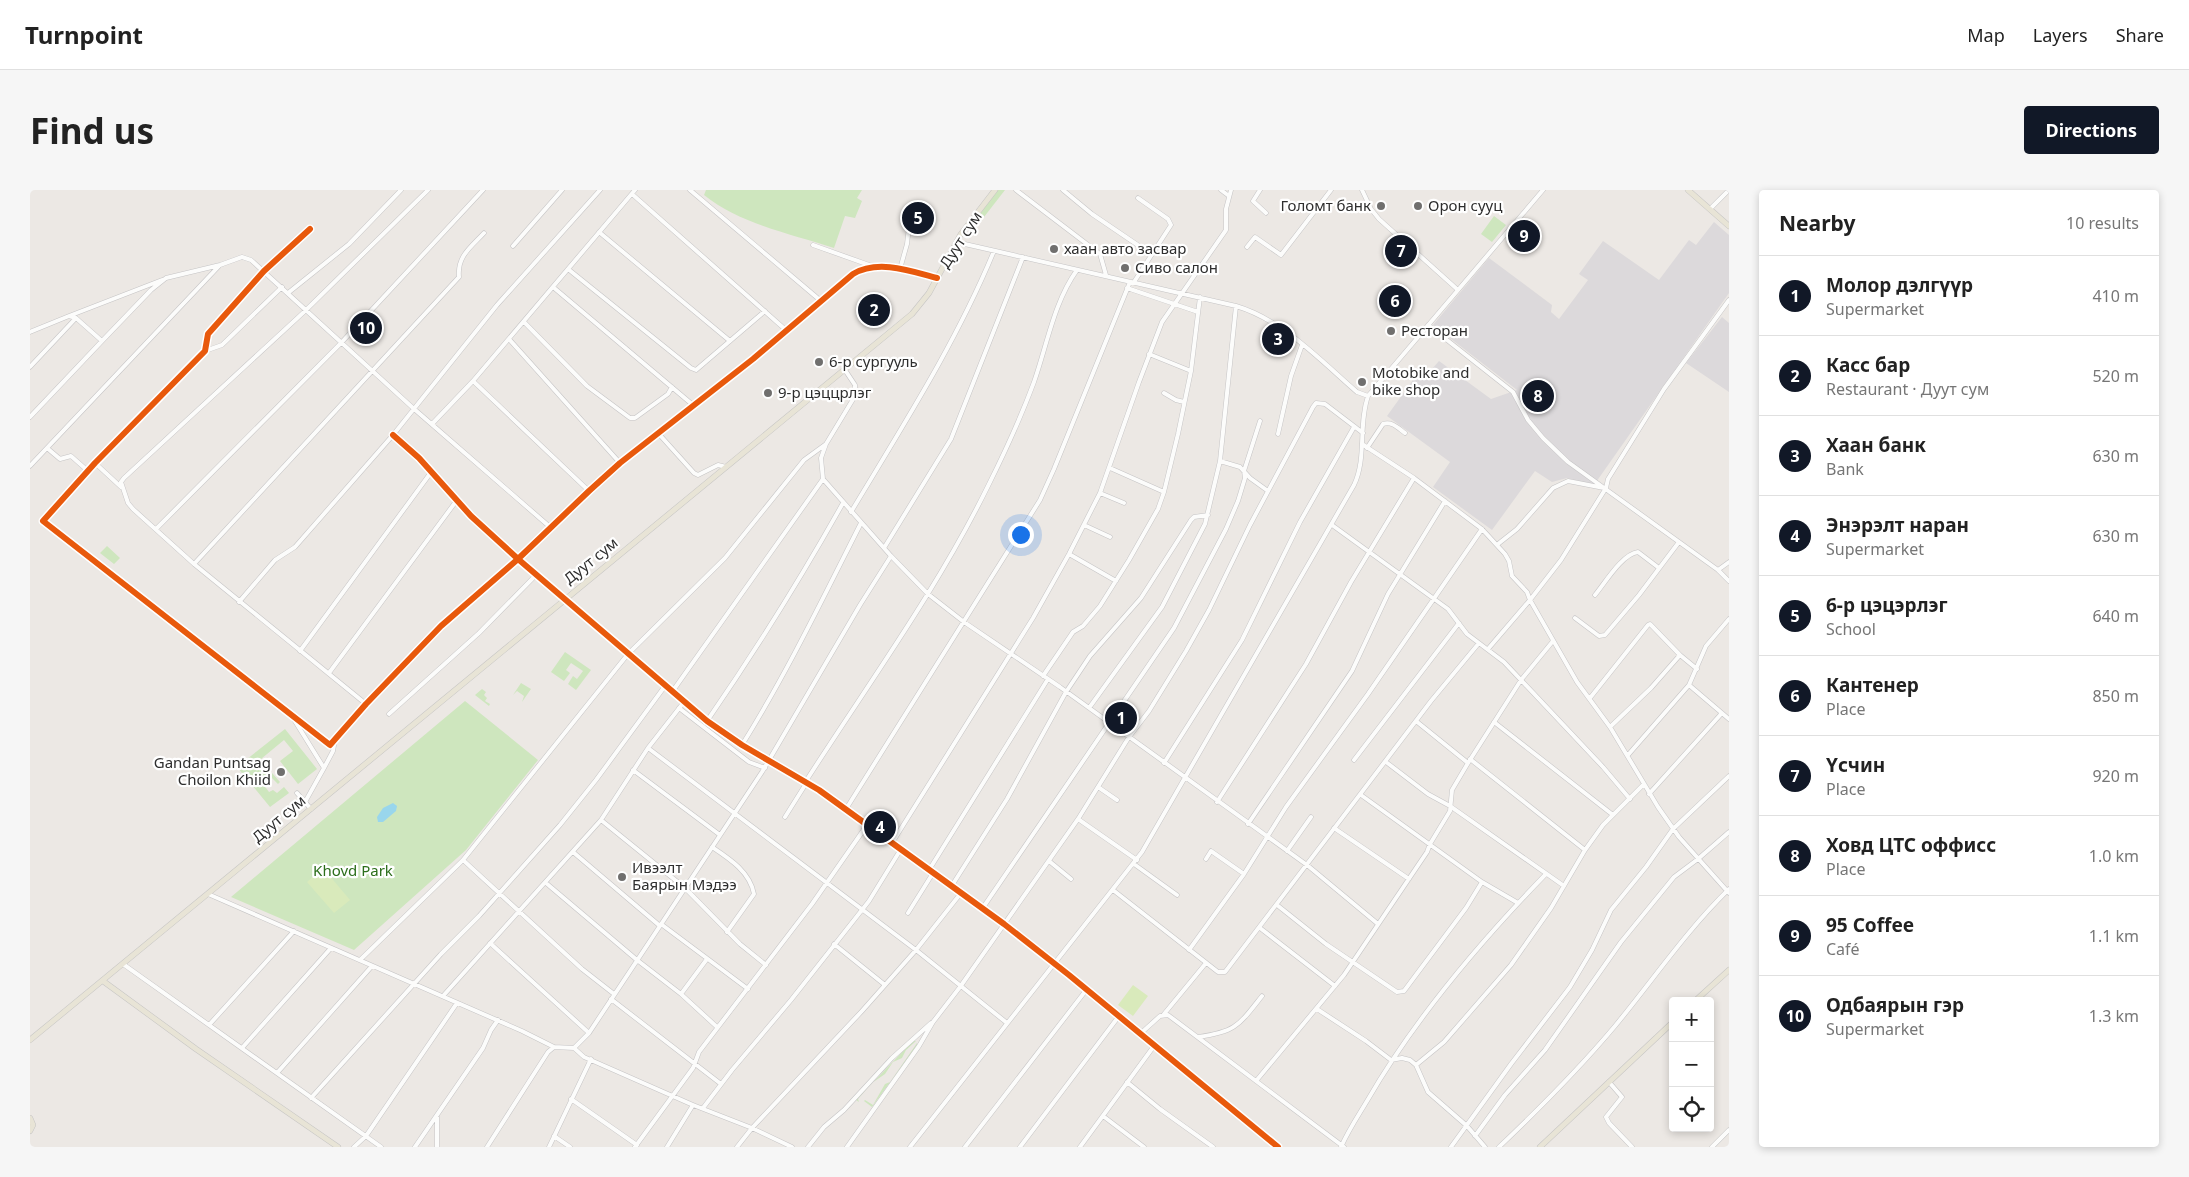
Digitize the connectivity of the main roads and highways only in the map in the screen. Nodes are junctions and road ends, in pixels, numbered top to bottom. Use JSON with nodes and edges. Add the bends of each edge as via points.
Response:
{"nodes":[{"id":1,"x":995,"y":190,"type":"edge"},
{"id":2,"x":1688,"y":190,"type":"edge"},
{"id":3,"x":1729,"y":226,"type":"edge"},
{"id":4,"x":1729,"y":970,"type":"edge"},
{"id":5,"x":103,"y":981,"type":"junction"},
{"id":6,"x":1699,"y":997,"type":"edge"},
{"id":7,"x":1669,"y":1026,"type":"edge"},
{"id":8,"x":30,"y":1040,"type":"edge"},
{"id":9,"x":30,"y":1118,"type":"edge"},
{"id":10,"x":30,"y":1131,"type":"edge"},
{"id":11,"x":338,"y":1147,"type":"edge"},
{"id":12,"x":1540,"y":1147,"type":"edge"}],
"edges":[{"from":1,"to":5,"type":"main road","name":"Дуут сум","via":[[956,242],[918,308]]},
{"from":2,"to":3,"type":"main road"},
{"from":4,"to":6,"type":"main road"},
{"from":5,"to":8,"type":"main road","name":"Дуут сум"},
{"from":5,"to":11,"type":"main road"},
{"from":7,"to":12,"type":"main road"},
{"from":9,"to":10,"type":"main road"}]}
